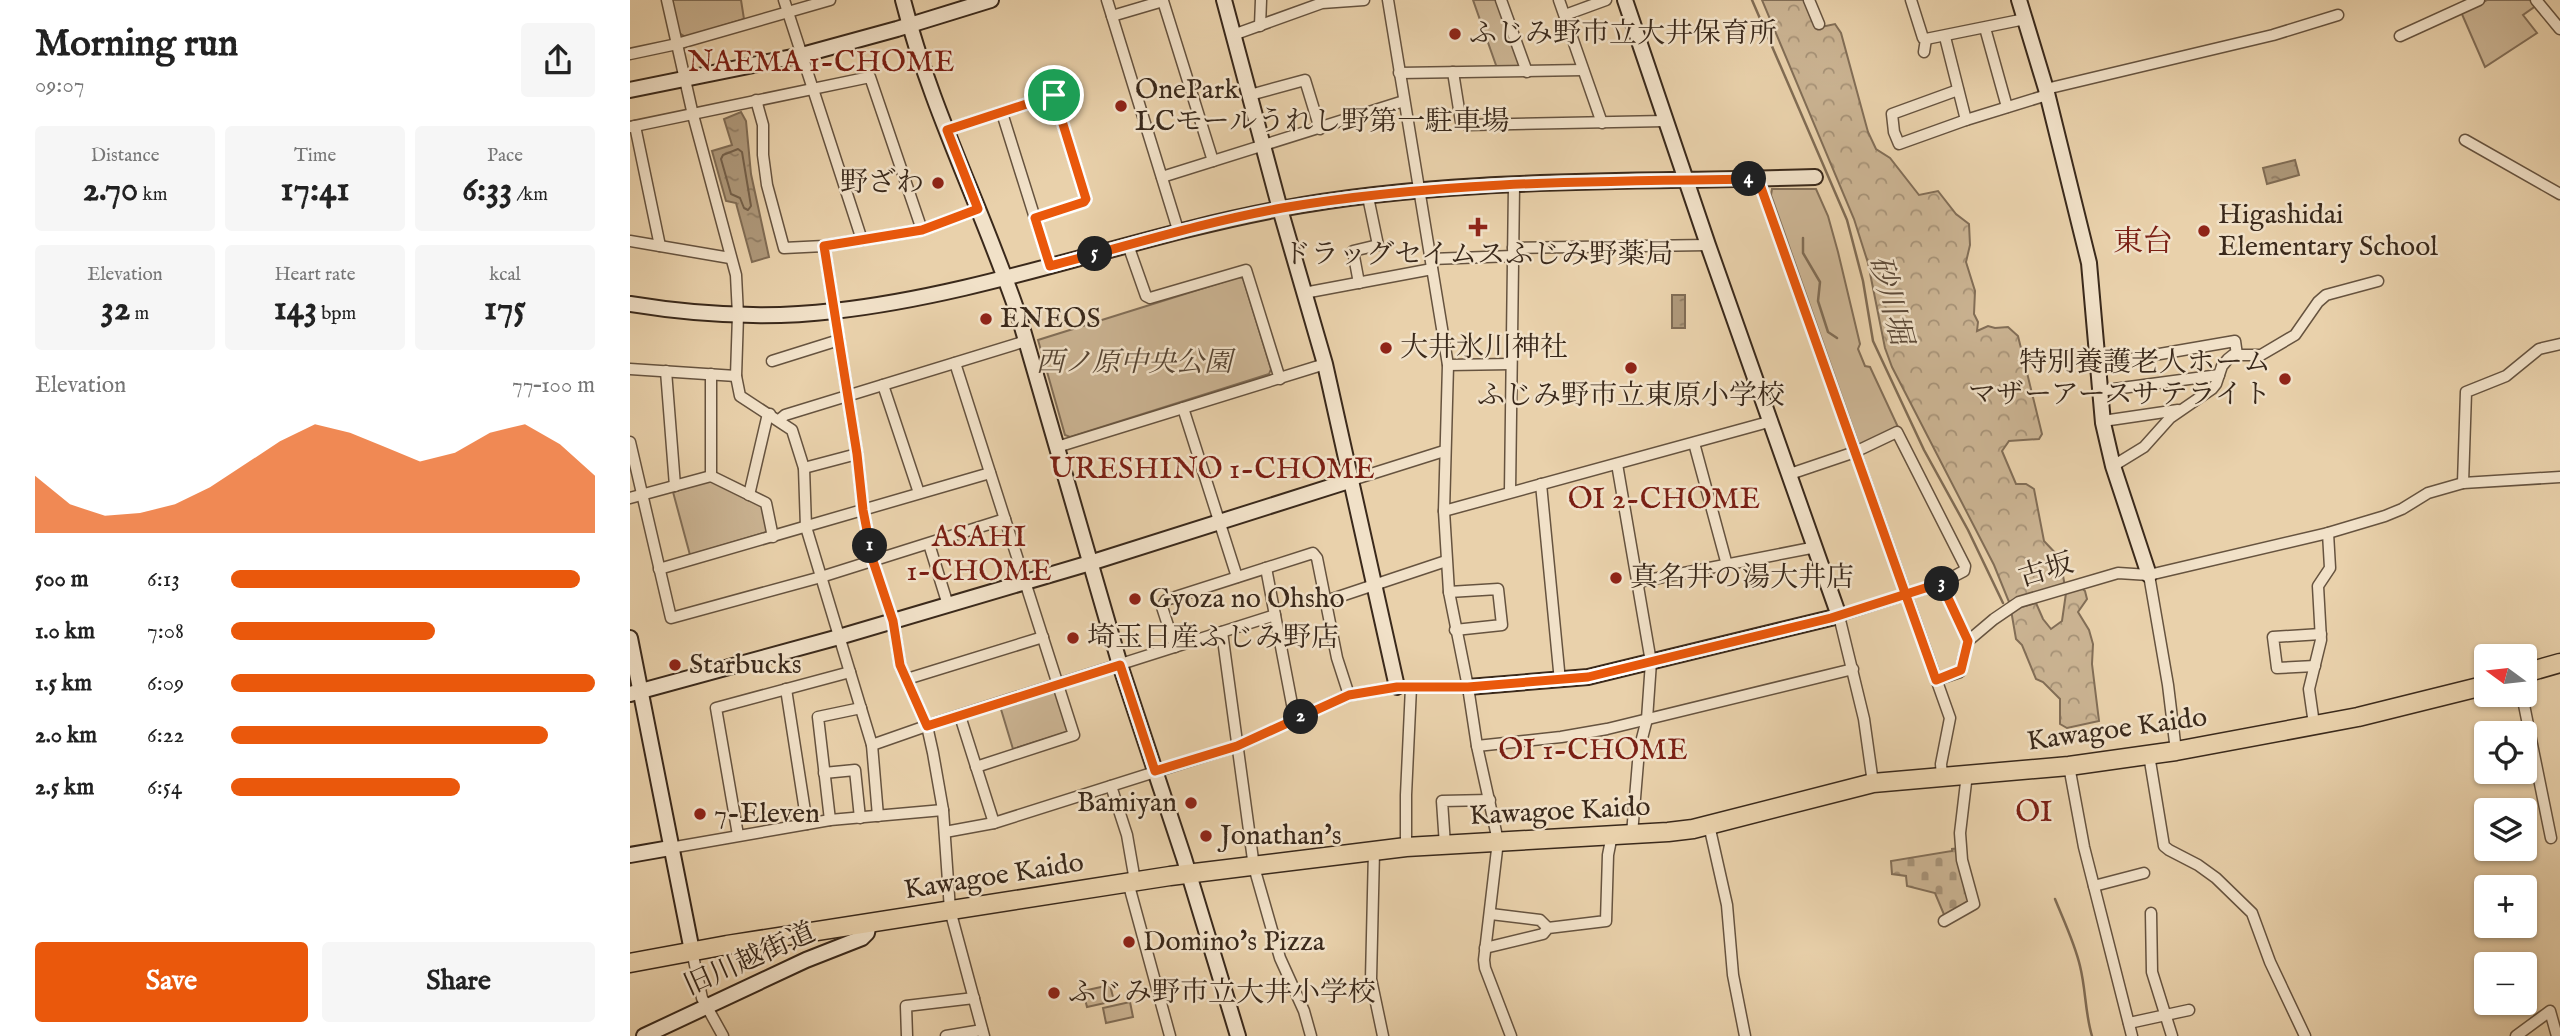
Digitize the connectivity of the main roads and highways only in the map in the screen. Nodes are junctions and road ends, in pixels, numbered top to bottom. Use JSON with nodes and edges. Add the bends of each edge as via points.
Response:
{"nodes":[{"id":1,"x":2560,"y":663,"type":"edge"},
{"id":2,"x":2538,"y":670,"type":"edge"},
{"id":3,"x":2474,"y":688,"type":"edge"},
{"id":4,"x":630,"y":963,"type":"edge"}],
"edges":[{"from":1,"to":2,"type":"highway"},
{"from":3,"to":4,"type":"highway","name":"Kawagoe Kaido","via":[[2176,751],[2069,766],[1873,783],[1668,832],[1406,847],[1189,874]]}]}
